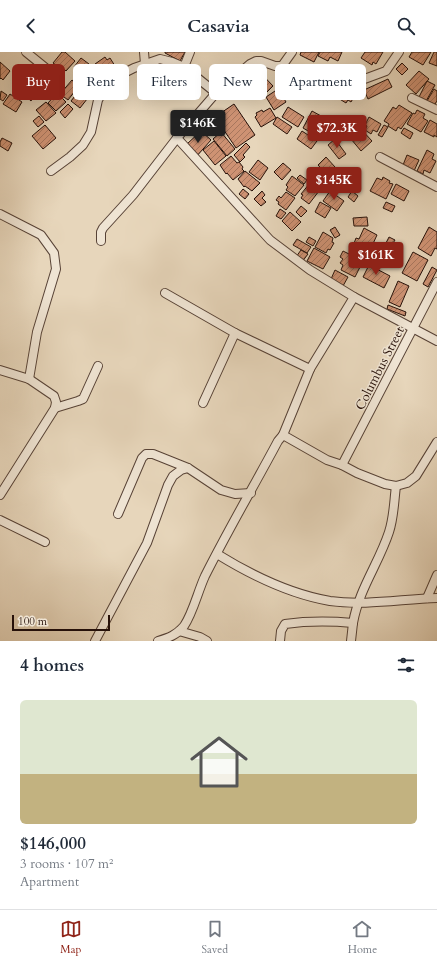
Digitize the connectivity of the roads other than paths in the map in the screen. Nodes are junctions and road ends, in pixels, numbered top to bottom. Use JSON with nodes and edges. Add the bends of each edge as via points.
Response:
{"nodes":[{"id":1,"x":144,"y":52,"type":"edge"},
{"id":2,"x":190,"y":52,"type":"edge"},
{"id":3,"x":292,"y":52,"type":"edge"},
{"id":4,"x":399,"y":52,"type":"edge"},
{"id":5,"x":28,"y":53,"type":"edge"},
{"id":6,"x":41,"y":64,"type":"edge"},
{"id":7,"x":145,"y":64,"type":"joint"},
{"id":8,"x":175,"y":64,"type":"edge"},
{"id":9,"x":185,"y":64,"type":"edge"},
{"id":10,"x":250,"y":64,"type":"edge"},
{"id":11,"x":137,"y":67,"type":"edge"},
{"id":12,"x":366,"y":79,"type":"edge"},
{"id":13,"x":201,"y":81,"type":"edge"},
{"id":14,"x":209,"y":87,"type":"edge"},
{"id":15,"x":412,"y":98,"type":"dead end"},
{"id":16,"x":210,"y":100,"type":"edge"},
{"id":17,"x":437,"y":110,"type":"edge"},
{"id":18,"x":177,"y":138,"type":"junction"},
{"id":19,"x":380,"y":157,"type":"dead end"},
{"id":20,"x":51,"y":171,"type":"dead end"},
{"id":21,"x":437,"y":187,"type":"edge"},
{"id":22,"x":0,"y":214,"type":"edge"},
{"id":23,"x":101,"y":241,"type":"dead end"},
{"id":24,"x":437,"y":282,"type":"edge"},
{"id":25,"x":165,"y":292,"type":"dead end"},
{"id":26,"x":354,"y":297,"type":"junction"},
{"id":27,"x":413,"y":329,"type":"junction"},
{"id":28,"x":235,"y":333,"type":"junction"},
{"id":29,"x":437,"y":341,"type":"edge"},
{"id":30,"x":98,"y":366,"type":"dead end"},
{"id":31,"x":310,"y":369,"type":"junction"},
{"id":32,"x":0,"y":370,"type":"edge"},
{"id":33,"x":29,"y":379,"type":"junction"},
{"id":34,"x":203,"y":403,"type":"dead end"},
{"id":35,"x":55,"y":408,"type":"junction"},
{"id":36,"x":283,"y":435,"type":"junction"},
{"id":37,"x":437,"y":442,"type":"edge"},
{"id":38,"x":342,"y":465,"type":"junction"},
{"id":39,"x":188,"y":468,"type":"junction"},
{"id":40,"x":3,"y":482,"type":"edge"},
{"id":41,"x":396,"y":486,"type":"junction"},
{"id":42,"x":251,"y":493,"type":"junction"},
{"id":43,"x":0,"y":495,"type":"edge"},
{"id":44,"x":118,"y":514,"type":"dead end"},
{"id":45,"x":0,"y":520,"type":"edge"},
{"id":46,"x":45,"y":542,"type":"dead end"},
{"id":47,"x":216,"y":554,"type":"junction"},
{"id":48,"x":437,"y":575,"type":"edge"},
{"id":49,"x":427,"y":598,"type":"junction"},
{"id":50,"x":437,"y":598,"type":"edge"},
{"id":51,"x":358,"y":602,"type":"junction"},
{"id":52,"x":353,"y":623,"type":"junction"},
{"id":53,"x":179,"y":631,"type":"junction"},
{"id":54,"x":95,"y":641,"type":"edge"},
{"id":55,"x":158,"y":641,"type":"edge"},
{"id":56,"x":207,"y":641,"type":"edge"},
{"id":57,"x":280,"y":641,"type":"edge"},
{"id":58,"x":351,"y":641,"type":"edge"}],
"edges":[{"from":1,"to":7,"type":"street"},
{"from":2,"to":9,"type":"street"},
{"from":3,"to":10,"type":"street","via":[[282,66],[261,61]]},
{"from":4,"to":12,"type":"street","via":[[386,72]]},
{"from":5,"to":6,"type":"street"},
{"from":7,"to":8,"type":"street","via":[[160,59]]},
{"from":11,"to":20,"type":"street","via":[[114,78],[104,89],[98,100],[91,132],[83,145]]},
{"from":13,"to":14,"type":"street"},
{"from":15,"to":17,"type":"street"},
{"from":16,"to":18,"type":"street"},
{"from":18,"to":23,"type":"street","via":[[133,195],[103,228]]},
{"from":18,"to":26,"type":"street","via":[[270,240],[310,270]]},
{"from":19,"to":21,"type":"street"},
{"from":22,"to":33,"type":"street","via":[[41,235],[54,253],[56,269],[37,332]]},
{"from":24,"to":27,"type":"street","name":"Columbus Street"},
{"from":25,"to":28,"type":"street"},
{"from":26,"to":27,"type":"street"},
{"from":26,"to":31,"type":"street"},
{"from":27,"to":29,"type":"street"},
{"from":27,"to":38,"type":"street","name":"Columbus Street"},
{"from":28,"to":31,"type":"street"},
{"from":28,"to":34,"type":"street"},
{"from":30,"to":35,"type":"street","via":[[83,398]]},
{"from":31,"to":36,"type":"street"},
{"from":32,"to":33,"type":"street"},
{"from":33,"to":35,"type":"street","via":[[54,396]]},
{"from":35,"to":40,"type":"street"},
{"from":36,"to":38,"type":"street"},
{"from":36,"to":42,"type":"street"},
{"from":37,"to":41,"type":"street","via":[[416,476],[407,483]]},
{"from":38,"to":41,"type":"street","via":[[357,473]]},
{"from":39,"to":42,"type":"street","via":[[221,490],[235,494]]},
{"from":39,"to":44,"type":"street","via":[[153,454],[146,454]]},
{"from":39,"to":54,"type":"street","via":[[173,476],[168,485],[147,543]]},
{"from":40,"to":43,"type":"street"},
{"from":41,"to":51,"type":"street","via":[[390,531]]},
{"from":42,"to":47,"type":"street"},
{"from":45,"to":46,"type":"street"},
{"from":47,"to":51,"type":"street","via":[[252,574],[297,593],[330,601]]},
{"from":47,"to":53,"type":"street","via":[[185,625]]},
{"from":48,"to":49,"type":"street"},
{"from":49,"to":50,"type":"street"},
{"from":49,"to":51,"type":"street"},
{"from":51,"to":52,"type":"street"},
{"from":52,"to":57,"type":"street","via":[[285,624]]},
{"from":52,"to":58,"type":"street"},
{"from":53,"to":55,"type":"street"},
{"from":53,"to":56,"type":"street"}]}
